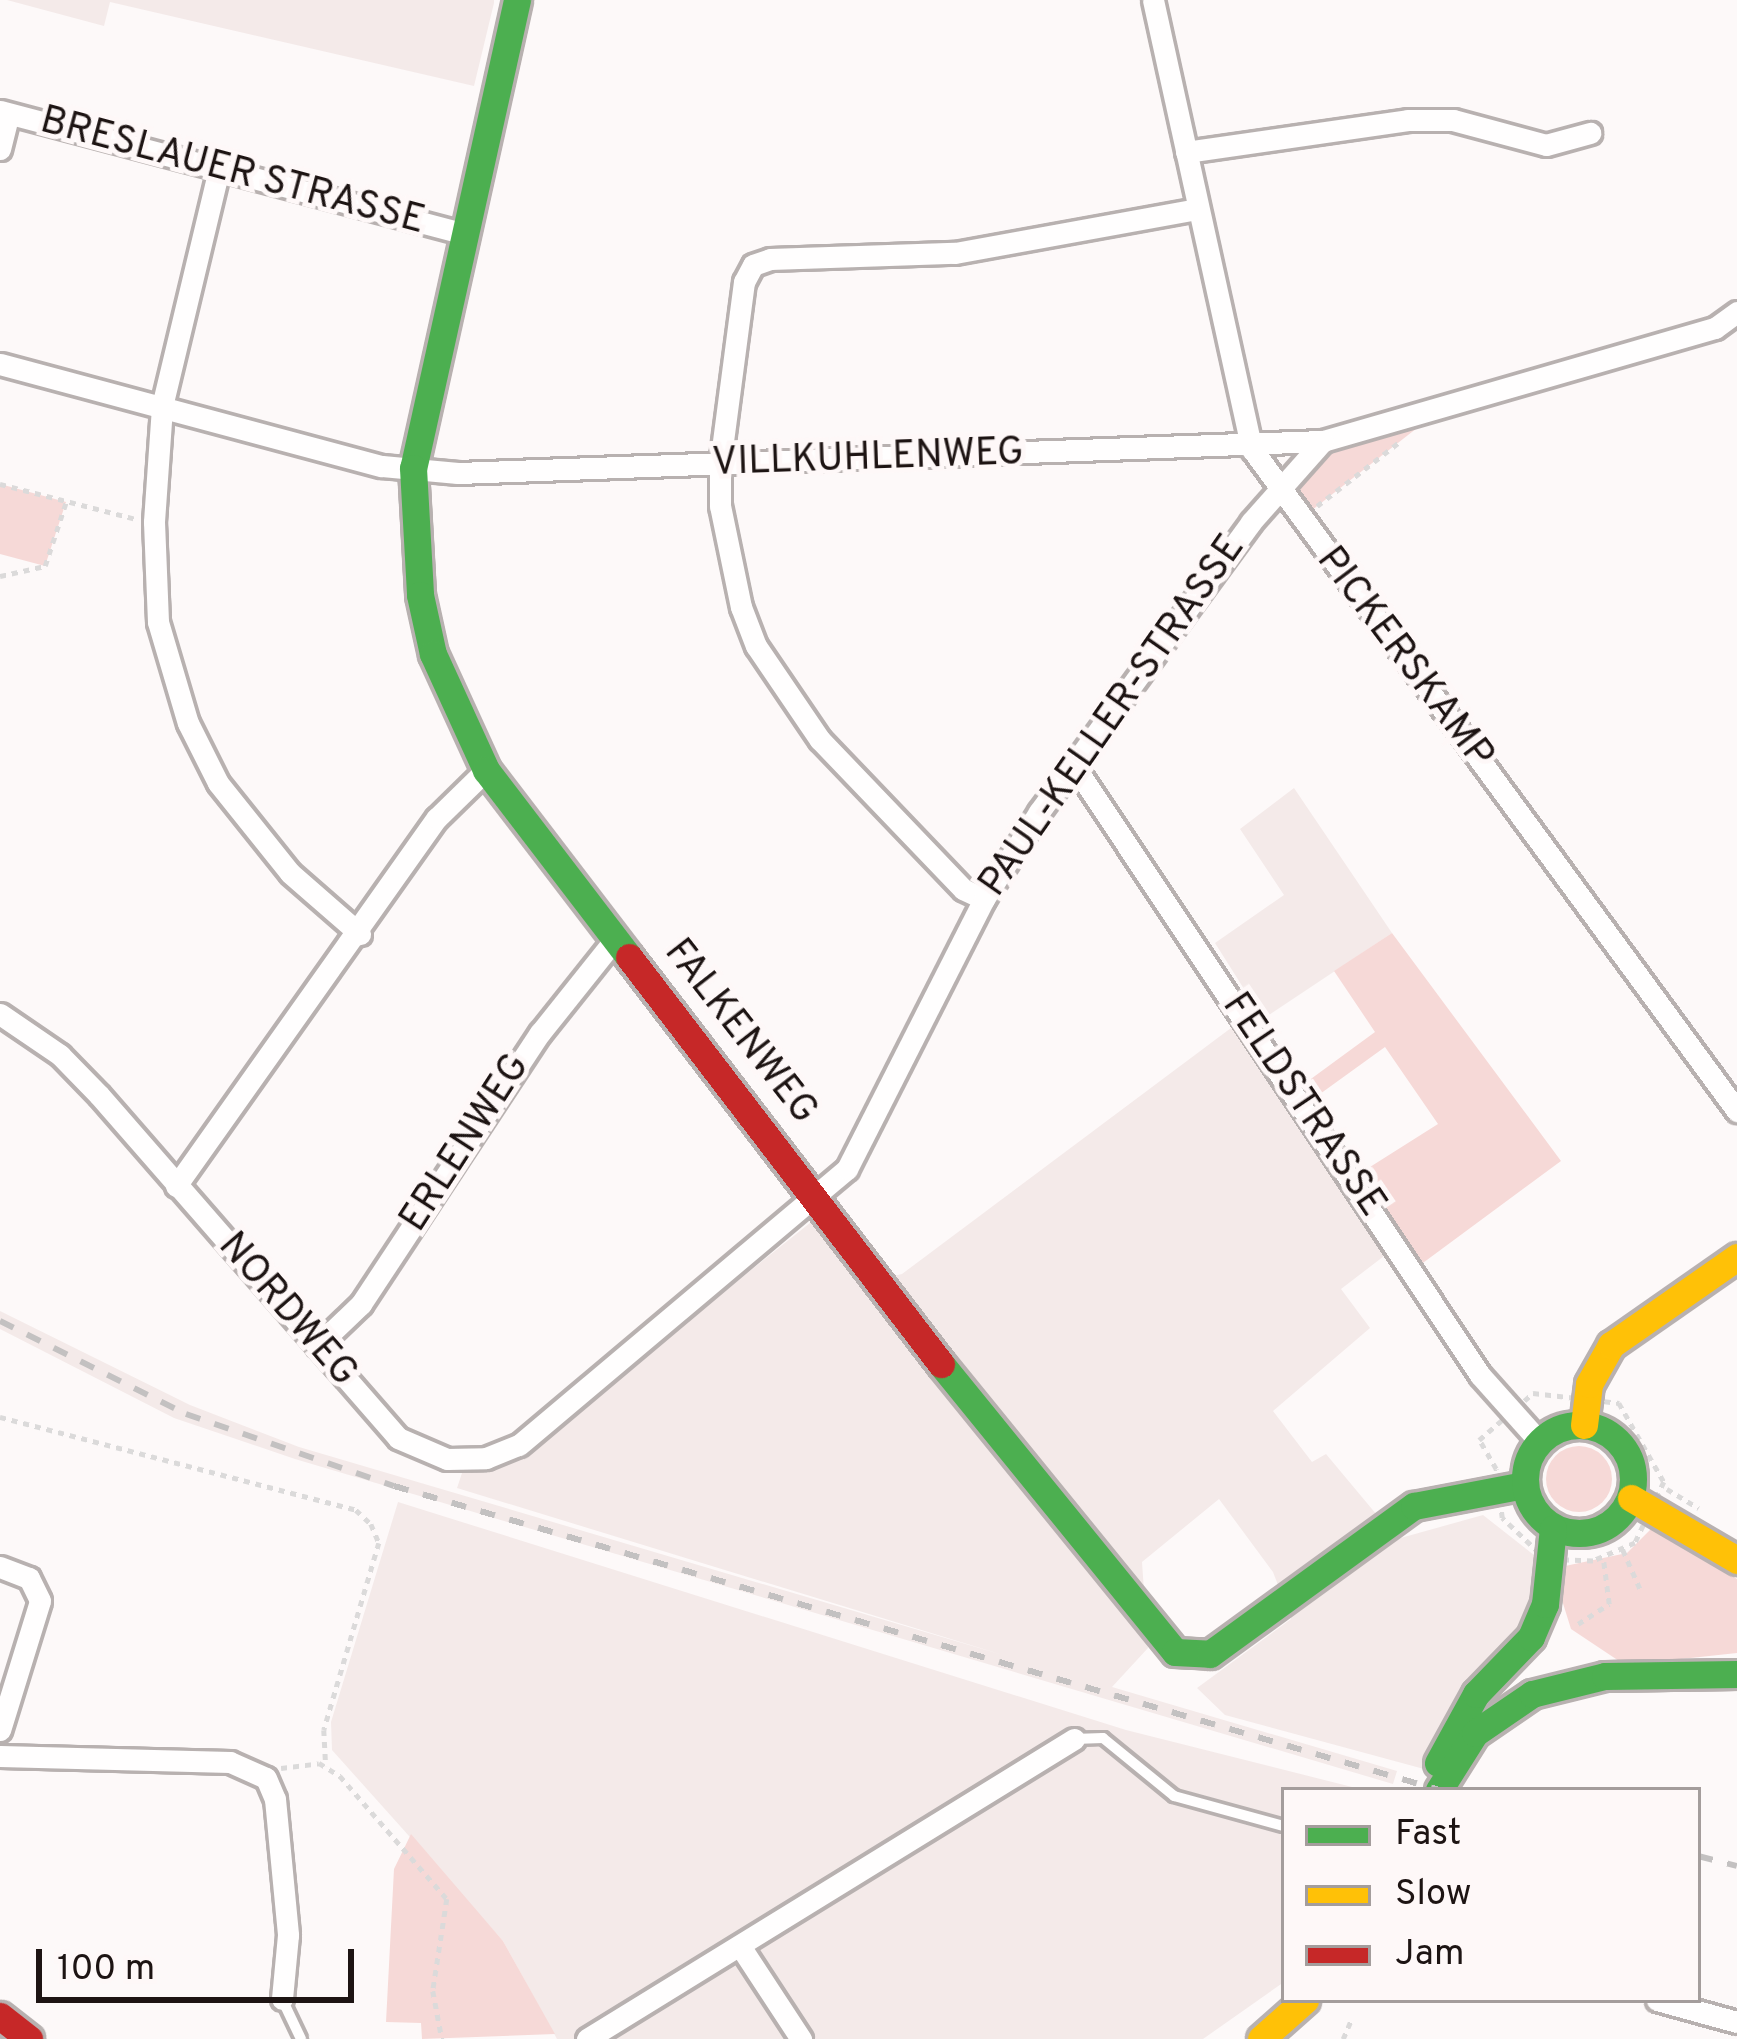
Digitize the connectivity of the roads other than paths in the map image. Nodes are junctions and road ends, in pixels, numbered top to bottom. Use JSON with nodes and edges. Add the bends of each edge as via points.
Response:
{"nodes":[{"id":1,"x":517,"y":0,"type":"edge"},
{"id":2,"x":1153,"y":0,"type":"edge"},
{"id":3,"x":4,"y":112,"type":"edge"},
{"id":4,"x":1590,"y":133,"type":"dead end"},
{"id":5,"x":0,"y":149,"type":"edge"},
{"id":6,"x":1186,"y":152,"type":"junction"},
{"id":7,"x":219,"y":169,"type":"junction"},
{"id":8,"x":1197,"y":208,"type":"junction"},
{"id":9,"x":464,"y":234,"type":"junction"},
{"id":10,"x":1737,"y":312,"type":"edge"},
{"id":11,"x":0,"y":364,"type":"edge"},
{"id":12,"x":162,"y":407,"type":"junction"},
{"id":13,"x":1322,"y":441,"type":"junction"},
{"id":14,"x":1252,"y":449,"type":"junction"},
{"id":15,"x":720,"y":464,"type":"junction"},
{"id":16,"x":413,"y":468,"type":"junction"},
{"id":17,"x":1278,"y":493,"type":"junction"},
{"id":18,"x":1073,"y":764,"type":"junction"},
{"id":19,"x":486,"y":770,"type":"junction"},
{"id":20,"x":984,"y":899,"type":"junction"},
{"id":21,"x":360,"y":934,"type":"junction"},
{"id":22,"x":615,"y":939,"type":"junction"},
{"id":23,"x":0,"y":1014,"type":"edge"},
{"id":24,"x":1737,"y":1111,"type":"edge"},
{"id":25,"x":176,"y":1186,"type":"junction"},
{"id":26,"x":820,"y":1199,"type":"junction"},
{"id":27,"x":1737,"y":1257,"type":"edge"},
{"id":28,"x":317,"y":1346,"type":"junction"},
{"id":29,"x":1585,"y":1412,"type":"junction"},
{"id":30,"x":1540,"y":1442,"type":"junction"},
{"id":31,"x":1511,"y":1487,"type":"junction"},
{"id":32,"x":1643,"y":1503,"type":"junction"},
{"id":33,"x":1553,"y":1528,"type":"junction"},
{"id":34,"x":1737,"y":1559,"type":"edge"},
{"id":35,"x":0,"y":1567,"type":"edge"},
{"id":36,"x":1737,"y":1663,"type":"edge"},
{"id":37,"x":1737,"y":1674,"type":"edge"},
{"id":38,"x":1693,"y":1677,"type":"junction"},
{"id":39,"x":0,"y":1730,"type":"edge"},
{"id":40,"x":1074,"y":1739,"type":"joint"},
{"id":41,"x":0,"y":1756,"type":"edge"},
{"id":42,"x":1429,"y":1787,"type":"edge"},
{"id":43,"x":1441,"y":1787,"type":"edge"},
{"id":44,"x":1281,"y":1825,"type":"edge"},
{"id":45,"x":742,"y":1949,"type":"junction"},
{"id":46,"x":282,"y":1999,"type":"joint"},
{"id":47,"x":1302,"y":2003,"type":"edge"},
{"id":48,"x":1668,"y":2003,"type":"edge"},
{"id":49,"x":0,"y":2016,"type":"edge"},
{"id":50,"x":1737,"y":2022,"type":"edge"},
{"id":51,"x":29,"y":2039,"type":"edge"},
{"id":52,"x":301,"y":2039,"type":"edge"},
{"id":53,"x":587,"y":2039,"type":"edge"},
{"id":54,"x":801,"y":2039,"type":"edge"},
{"id":55,"x":1262,"y":2039,"type":"edge"}],
"edges":[{"from":1,"to":9,"type":"main road","name":"FALKENWEG"},
{"from":2,"to":6,"type":"street","name":"PICKERSKAMP"},
{"from":3,"to":5,"type":"street"},
{"from":3,"to":7,"type":"street","name":"BRESLAUER STRASSE"},
{"from":4,"to":6,"type":"street","via":[[1546,145],[1453,120],[1408,120]]},
{"from":6,"to":8,"type":"street","name":"PICKERSKAMP"},
{"from":7,"to":9,"type":"street","name":"BRESLAUER STRASSE"},
{"from":7,"to":12,"type":"street"},
{"from":8,"to":14,"type":"street","name":"PICKERSKAMP"},
{"from":8,"to":15,"type":"street","via":[[955,253],[753,265],[744,282]]},
{"from":9,"to":16,"type":"main road","name":"FALKENWEG"},
{"from":10,"to":13,"type":"street","name":"VILLKUHLENWEG","via":[[1715,328]]},
{"from":11,"to":12,"type":"street","name":"VILLKUHLENWEG"},
{"from":12,"to":16,"type":"street","name":"VILLKUHLENWEG"},
{"from":12,"to":21,"type":"street","via":[[158,622],[188,723],[218,783],[265,844]]},
{"from":13,"to":14,"type":"street","name":"VILLKUHLENWEG"},
{"from":13,"to":17,"type":"street"},
{"from":14,"to":15,"type":"street","name":"VILLKUHLENWEG"},
{"from":14,"to":17,"type":"street","name":"PICKERSKAMP"},
{"from":15,"to":16,"type":"street","name":"VILLKUHLENWEG"},
{"from":15,"to":20,"type":"street","via":[[730,567],[756,646],[848,772],[963,889]]},
{"from":16,"to":19,"type":"main road","name":"FALKENWEG","via":[[429,634],[450,702]]},
{"from":17,"to":18,"type":"street","name":"PAUL-KELLER-STRASSE"},
{"from":17,"to":24,"type":"street","name":"PICKERSKAMP"},
{"from":18,"to":20,"type":"street","name":"PAUL-KELLER-STRASSE"},
{"from":18,"to":30,"type":"street","name":"FELDSTRASSE","via":[[1480,1375]]},
{"from":19,"to":21,"type":"street","via":[[437,818]]},
{"from":19,"to":22,"type":"main road","name":"FALKENWEG"},
{"from":20,"to":26,"type":"street","name":"PAUL-KELLER-STRASSE","via":[[847,1169]]},
{"from":21,"to":25,"type":"street"},
{"from":22,"to":26,"type":"main road","name":"FALKENWEG"},
{"from":22,"to":28,"type":"street","name":"ERLENWEG","via":[[540,1033],[361,1304]]},
{"from":23,"to":25,"type":"street","name":"NORDWEG","via":[[60,1055]]},
{"from":25,"to":28,"type":"street","name":"NORDWEG"},
{"from":26,"to":28,"type":"street","name":"NORDWEG","via":[[519,1444],[486,1457],[447,1459],[398,1438]]},
{"from":26,"to":31,"type":"main road","name":"FALKENWEG","via":[[1028,1477],[1175,1652],[1210,1654],[1414,1506]]},
{"from":27,"to":29,"type":"main road","via":[[1611,1345]]},
{"from":29,"to":30,"type":"main road"},
{"from":29,"to":32,"type":"main road","via":[[1625,1450]]},
{"from":30,"to":31,"type":"main road"},
{"from":31,"to":33,"type":"main road"},
{"from":32,"to":33,"type":"main road","via":[[1607,1527],[1571,1534]]},
{"from":32,"to":34,"type":"main road"},
{"from":33,"to":42,"type":"main road","via":[[1554,1557],[1531,1637],[1462,1714]]},
{"from":35,"to":39,"type":"street","via":[[29,1578],[40,1600]]},
{"from":36,"to":38,"type":"main road"},
{"from":37,"to":38,"type":"main road"},
{"from":38,"to":43,"type":"main road","via":[[1606,1676],[1532,1694],[1475,1732]]},
{"from":40,"to":44,"type":"lane","via":[[1103,1738],[1174,1796]]},
{"from":40,"to":45,"type":"street"},
{"from":41,"to":46,"type":"street","via":[[230,1762],[266,1778],[288,1935]]},
{"from":45,"to":53,"type":"street"},
{"from":45,"to":54,"type":"street"},
{"from":46,"to":52,"type":"lane"},
{"from":47,"to":55,"type":"main road"},
{"from":48,"to":50,"type":"street"},
{"from":49,"to":51,"type":"main road"}]}
